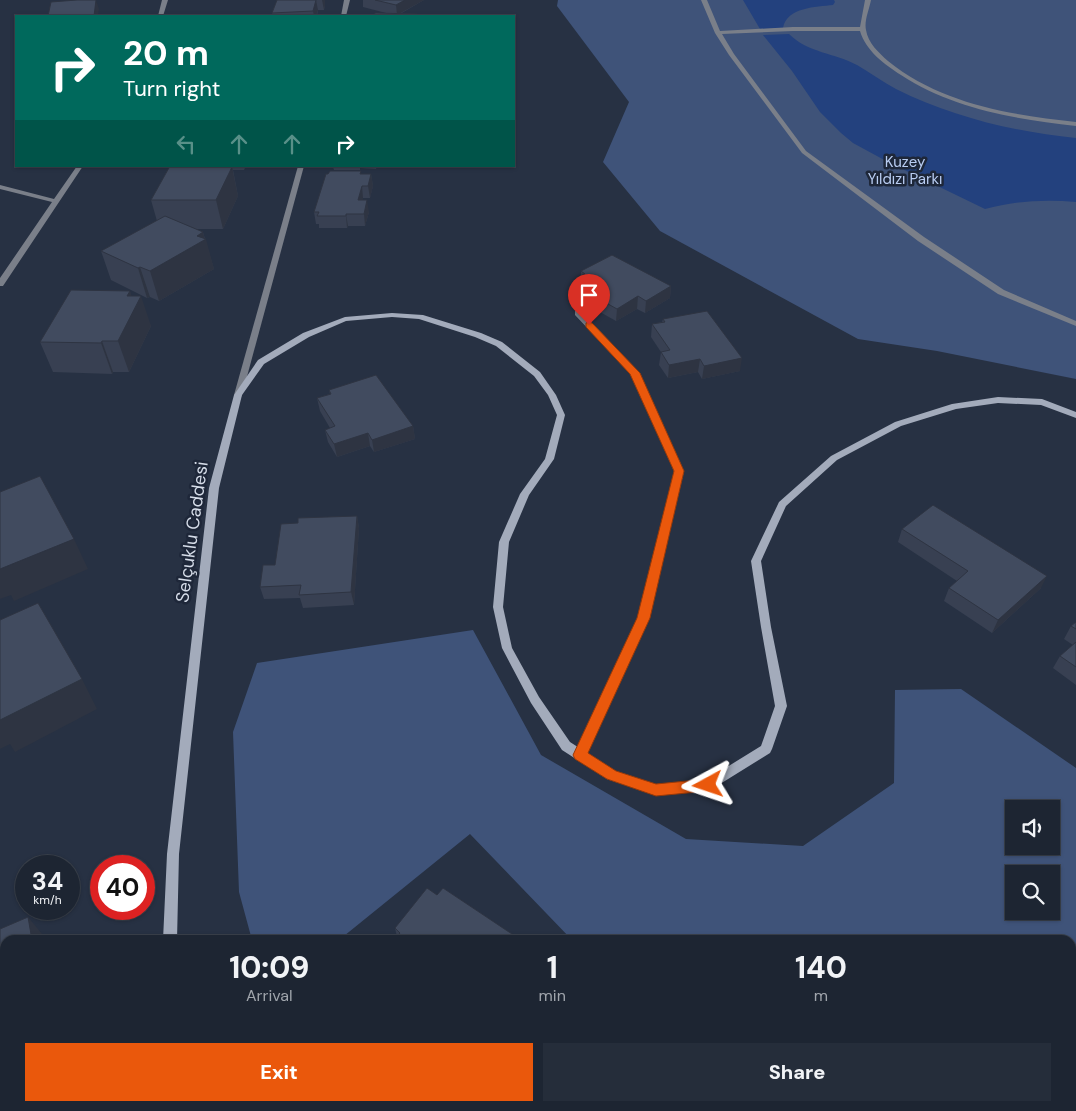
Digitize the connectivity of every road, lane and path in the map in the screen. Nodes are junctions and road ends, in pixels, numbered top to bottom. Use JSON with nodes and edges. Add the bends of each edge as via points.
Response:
{"nodes":[{"id":1,"x":165,"y":0,"type":"edge"},
{"id":2,"x":347,"y":0,"type":"edge"},
{"id":3,"x":704,"y":0,"type":"edge"},
{"id":4,"x":868,"y":0,"type":"edge"},
{"id":5,"x":160,"y":15,"type":"edge"},
{"id":6,"x":343,"y":15,"type":"edge"},
{"id":7,"x":863,"y":29,"type":"junction"},
{"id":8,"x":718,"y":33,"type":"junction"},
{"id":9,"x":1076,"y":124,"type":"edge"},
{"id":10,"x":79,"y":167,"type":"edge"},
{"id":11,"x":301,"y":167,"type":"edge"},
{"id":12,"x":0,"y":187,"type":"edge"},
{"id":13,"x":56,"y":201,"type":"junction"},
{"id":14,"x":0,"y":284,"type":"edge"},
{"id":15,"x":578,"y":313,"type":"dead end"},
{"id":16,"x":1076,"y":324,"type":"edge"},
{"id":17,"x":238,"y":394,"type":"junction"},
{"id":18,"x":1076,"y":415,"type":"edge"},
{"id":19,"x":580,"y":755,"type":"junction"},
{"id":20,"x":170,"y":935,"type":"edge"}],
"edges":[{"from":1,"to":5,"type":"street"},
{"from":2,"to":6,"type":"street"},
{"from":3,"to":8,"type":"street"},
{"from":4,"to":7,"type":"street"},
{"from":7,"to":8,"type":"street","via":[[793,28]]},
{"from":7,"to":9,"type":"street","via":[[868,42],[883,60],[916,83],[946,97],[1000,113]]},
{"from":8,"to":16,"type":"street","via":[[804,152],[921,239],[1001,292]]},
{"from":10,"to":13,"type":"street"},
{"from":11,"to":17,"type":"street"},
{"from":12,"to":13,"type":"street"},
{"from":13,"to":14,"type":"street"},
{"from":15,"to":19,"type":"street","via":[[635,373],[679,471],[644,618]]},
{"from":17,"to":19,"type":"street","name":"Selçuklu Caddesi","via":[[261,362],[306,335],[345,319],[392,315],[420,317],[478,335],[499,344],[538,374],[561,415],[549,459],[525,494],[504,542],[498,607],[507,648],[535,700],[566,746]]},
{"from":17,"to":20,"type":"street","name":"Selçuklu Caddesi","via":[[214,488],[173,854]]},
{"from":18,"to":19,"type":"street","name":"Selçuklu Caddesi","via":[[1042,402],[998,400],[955,406],[898,424],[834,458],[782,504],[756,561],[781,706],[766,749],[708,785],[656,790],[611,775]]}]}
